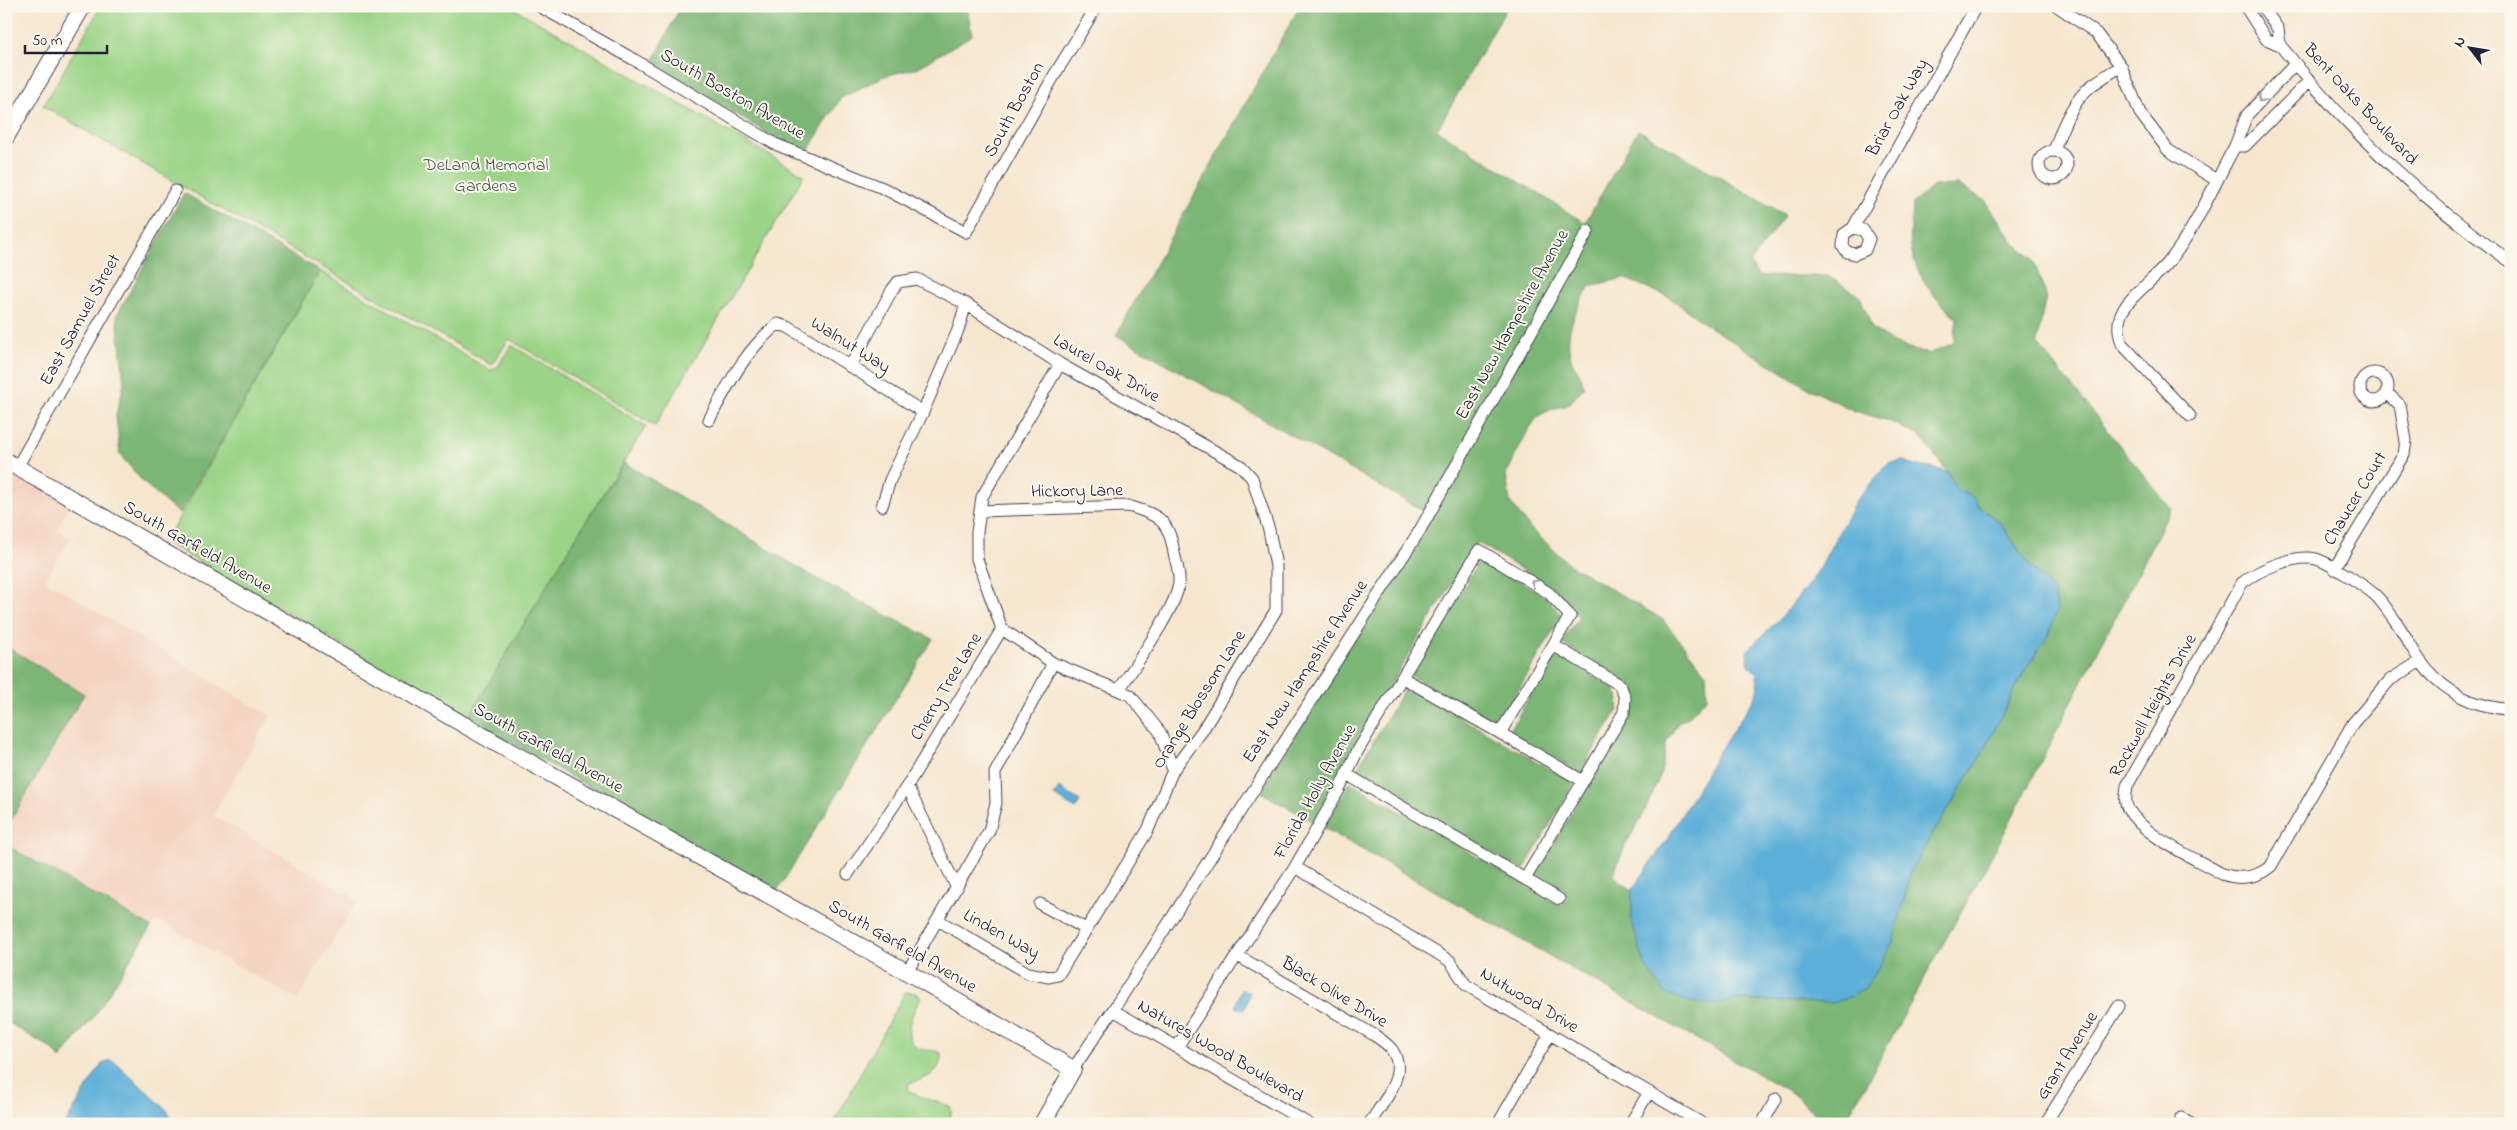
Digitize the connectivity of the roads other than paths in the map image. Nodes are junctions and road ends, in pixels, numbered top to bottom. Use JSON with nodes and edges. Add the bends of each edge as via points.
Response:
{"nodes":[{"id":1,"x":83,"y":6,"type":"edge"},
{"id":2,"x":539,"y":6,"type":"edge"},
{"id":3,"x":1097,"y":6,"type":"edge"},
{"id":4,"x":1976,"y":6,"type":"edge"},
{"id":5,"x":2056,"y":6,"type":"edge"},
{"id":6,"x":2245,"y":6,"type":"edge"},
{"id":7,"x":2262,"y":6,"type":"edge"},
{"id":8,"x":2280,"y":45,"type":"junction"},
{"id":9,"x":2295,"y":64,"type":"junction"},
{"id":10,"x":2121,"y":66,"type":"junction"},
{"id":11,"x":2310,"y":80,"type":"junction"},
{"id":12,"x":6,"y":137,"type":"edge"},
{"id":13,"x":2235,"y":146,"type":"junction"},
{"id":14,"x":2054,"y":151,"type":"dead end"},
{"id":15,"x":2216,"y":180,"type":"junction"},
{"id":16,"x":175,"y":191,"type":"dead end"},
{"id":17,"x":1853,"y":228,"type":"dead end"},
{"id":18,"x":1588,"y":231,"type":"dead end"},
{"id":19,"x":966,"y":232,"type":"joint"},
{"id":20,"x":2511,"y":262,"type":"edge"},
{"id":21,"x":966,"y":304,"type":"junction"},
{"id":22,"x":1060,"y":364,"type":"junction"},
{"id":23,"x":850,"y":367,"type":"junction"},
{"id":24,"x":2386,"y":392,"type":"dead end"},
{"id":25,"x":923,"y":412,"type":"junction"},
{"id":26,"x":2190,"y":416,"type":"dead end"},
{"id":27,"x":709,"y":420,"type":"dead end"},
{"id":28,"x":12,"y":464,"type":"edge"},
{"id":29,"x":882,"y":506,"type":"dead end"},
{"id":30,"x":981,"y":511,"type":"junction"},
{"id":31,"x":1269,"y":530,"type":"joint"},
{"id":32,"x":2334,"y":569,"type":"junction"},
{"id":33,"x":1002,"y":629,"type":"junction"},
{"id":34,"x":1553,"y":645,"type":"junction"},
{"id":35,"x":2419,"y":662,"type":"junction"},
{"id":36,"x":1053,"y":663,"type":"junction"},
{"id":37,"x":1403,"y":678,"type":"junction"},
{"id":38,"x":1120,"y":690,"type":"junction"},
{"id":39,"x":2511,"y":710,"type":"edge"},
{"id":40,"x":1500,"y":734,"type":"junction"},
{"id":41,"x":1173,"y":770,"type":"junction"},
{"id":42,"x":1346,"y":774,"type":"junction"},
{"id":43,"x":1583,"y":781,"type":"junction"},
{"id":44,"x":908,"y":786,"type":"junction"},
{"id":45,"x":1295,"y":867,"type":"junction"},
{"id":46,"x":848,"y":874,"type":"dead end"},
{"id":47,"x":1525,"y":879,"type":"junction"},
{"id":48,"x":957,"y":888,"type":"junction"},
{"id":49,"x":1560,"y":899,"type":"dead end"},
{"id":50,"x":1040,"y":904,"type":"dead end"},
{"id":51,"x":938,"y":920,"type":"junction"},
{"id":52,"x":1086,"y":929,"type":"junction"},
{"id":53,"x":1238,"y":956,"type":"junction"},
{"id":54,"x":907,"y":972,"type":"junction"},
{"id":55,"x":1049,"y":977,"type":"joint"},
{"id":56,"x":2120,"y":1006,"type":"dead end"},
{"id":57,"x":1114,"y":1010,"type":"junction"},
{"id":58,"x":1550,"y":1034,"type":"junction"},
{"id":59,"x":1177,"y":1047,"type":"junction"},
{"id":60,"x":1073,"y":1068,"type":"junction"},
{"id":61,"x":1648,"y":1092,"type":"junction"},
{"id":62,"x":1776,"y":1099,"type":"dead end"},
{"id":63,"x":1042,"y":1124,"type":"edge"},
{"id":64,"x":1309,"y":1124,"type":"edge"},
{"id":65,"x":1369,"y":1124,"type":"edge"},
{"id":66,"x":1498,"y":1124,"type":"edge"},
{"id":67,"x":1630,"y":1124,"type":"edge"},
{"id":68,"x":1703,"y":1124,"type":"edge"},
{"id":69,"x":1762,"y":1124,"type":"edge"},
{"id":70,"x":2045,"y":1124,"type":"edge"}],
"edges":[{"from":1,"to":12,"type":"street"},
{"from":2,"to":19,"type":"street","name":"South Boston Avenue","via":[[775,144],[885,190]]},
{"from":3,"to":19,"type":"street","name":"South Boston"},
{"from":4,"to":17,"type":"street","name":"Briar Oak Way"},
{"from":5,"to":10,"type":"street","via":[[2096,33]]},
{"from":6,"to":8,"type":"street","name":"Bent Oaks Boulevard","via":[[2266,39]]},
{"from":7,"to":8,"type":"street","name":"Bent Oaks Boulevard","via":[[2278,29]]},
{"from":8,"to":9,"type":"street","name":"Bent Oaks Boulevard"},
{"from":9,"to":11,"type":"street","name":"Bent Oaks Boulevard"},
{"from":9,"to":13,"type":"street","one_way":true,"via":[[2247,114]]},
{"from":10,"to":14,"type":"street","via":[[2090,87],[2079,100],[2060,133]]},
{"from":10,"to":15,"type":"street","via":[[2140,112],[2168,150]]},
{"from":11,"to":13,"type":"street","via":[[2245,146]]},
{"from":11,"to":20,"type":"street","name":"Bent Oaks Boulevard","via":[[2357,134],[2408,182]]},
{"from":13,"to":15,"type":"street"},
{"from":15,"to":26,"type":"street","via":[[2197,218],[2168,263],[2127,304],[2118,330],[2122,344]]},
{"from":16,"to":28,"type":"street","name":"East Samuel Street"},
{"from":18,"to":57,"type":"street","name":"East New Hampshire Avenue","via":[[1420,530]]},
{"from":21,"to":22,"type":"street","name":"Laurel Oak Drive"},
{"from":21,"to":23,"type":"street","name":"Laurel Oak Drive","via":[[916,279],[898,282]]},
{"from":21,"to":25,"type":"street"},
{"from":22,"to":30,"type":"street","name":"Cherry Tree Lane","via":[[982,497]]},
{"from":22,"to":31,"type":"street","name":"Laurel Oak Drive","via":[[1241,466],[1252,478]]},
{"from":23,"to":25,"type":"street","name":"Walnut Way"},
{"from":23,"to":27,"type":"street","name":"Walnut Way","via":[[788,327],[778,324],[763,336],[732,378]]},
{"from":24,"to":32,"type":"street","name":"Chaucer Court","via":[[2400,405],[2406,441],[2404,454]]},
{"from":25,"to":29,"type":"street","via":[[890,480]]},
{"from":28,"to":54,"type":"street","name":"South Garfield Avenue","via":[[514,753]]},
{"from":30,"to":33,"type":"street","name":"Cherry Tree Lane","via":[[977,559]]},
{"from":30,"to":38,"type":"street","name":"Hickory Lane","via":[[1128,506],[1150,512],[1162,520],[1172,535],[1179,581],[1175,599]]},
{"from":31,"to":41,"type":"street","name":"Orange Blossom Lane","via":[[1276,566],[1276,610],[1202,731]]},
{"from":32,"to":35,"type":"street","name":"Rockwell Heights Drive","via":[[2376,596],[2396,621]]},
{"from":32,"to":35,"type":"street","name":"Rockwell Heights Drive","via":[[2316,559],[2291,561],[2264,568],[2242,583],[2127,786],[2127,808],[2144,828],[2235,879],[2261,874],[2271,866],[2353,723],[2390,680]]},
{"from":33,"to":36,"type":"street"},
{"from":33,"to":44,"type":"street","name":"Cherry Tree Lane"},
{"from":34,"to":37,"type":"street","name":"Florida Holly Avenue","one_way":true,"via":[[1570,616],[1549,592],[1479,550]]},
{"from":34,"to":40,"type":"street"},
{"from":34,"to":43,"type":"street","via":[[1620,685],[1625,698],[1624,712]]},
{"from":35,"to":39,"type":"street","name":"Rockwell Heights Drive","via":[[2436,679],[2469,702]]},
{"from":36,"to":38,"type":"street"},
{"from":36,"to":48,"type":"street","via":[[995,773],[996,803],[989,832]]},
{"from":37,"to":40,"type":"street"},
{"from":37,"to":42,"type":"street","name":"Florida Holly Avenue"},
{"from":38,"to":41,"type":"street","via":[[1138,703],[1160,732]]},
{"from":40,"to":43,"type":"street"},
{"from":41,"to":52,"type":"street","name":"Orange Blossom Lane","via":[[1148,830]]},
{"from":42,"to":45,"type":"street","name":"Florida Holly Avenue"},
{"from":42,"to":47,"type":"street"},
{"from":43,"to":47,"type":"street"},
{"from":44,"to":46,"type":"street","name":"Cherry Tree Lane"},
{"from":44,"to":48,"type":"street"},
{"from":45,"to":53,"type":"street","name":"Florida Holly Avenue"},
{"from":45,"to":58,"type":"street","name":"Nutwood Drive","via":[[1450,961],[1466,985]]},
{"from":47,"to":49,"type":"street"},
{"from":48,"to":51,"type":"street"},
{"from":50,"to":52,"type":"street"},
{"from":51,"to":54,"type":"street"},
{"from":51,"to":55,"type":"street","name":"Linden Way","via":[[1028,973]]},
{"from":52,"to":55,"type":"street","name":"Orange Blossom Lane","via":[[1058,974]]},
{"from":53,"to":59,"type":"street","name":"Florida Holly Avenue"},
{"from":53,"to":65,"type":"street","name":"Black Olive Drive","via":[[1391,1048],[1397,1059],[1395,1078]]},
{"from":54,"to":60,"type":"street","name":"South Garfield Avenue"},
{"from":56,"to":70,"type":"street","name":"Grant Avenue"},
{"from":57,"to":59,"type":"street","name":"Natures Wood Boulevard"},
{"from":57,"to":60,"type":"street","name":"East New Hampshire Avenue"},
{"from":58,"to":61,"type":"street","name":"Nutwood Drive"},
{"from":58,"to":66,"type":"street"},
{"from":59,"to":64,"type":"street","name":"Natures Wood Boulevard"},
{"from":60,"to":63,"type":"street","name":"East New Hampshire Avenue"},
{"from":61,"to":67,"type":"street"},
{"from":61,"to":68,"type":"street","name":"Nutwood Drive"},
{"from":62,"to":69,"type":"street"}]}
